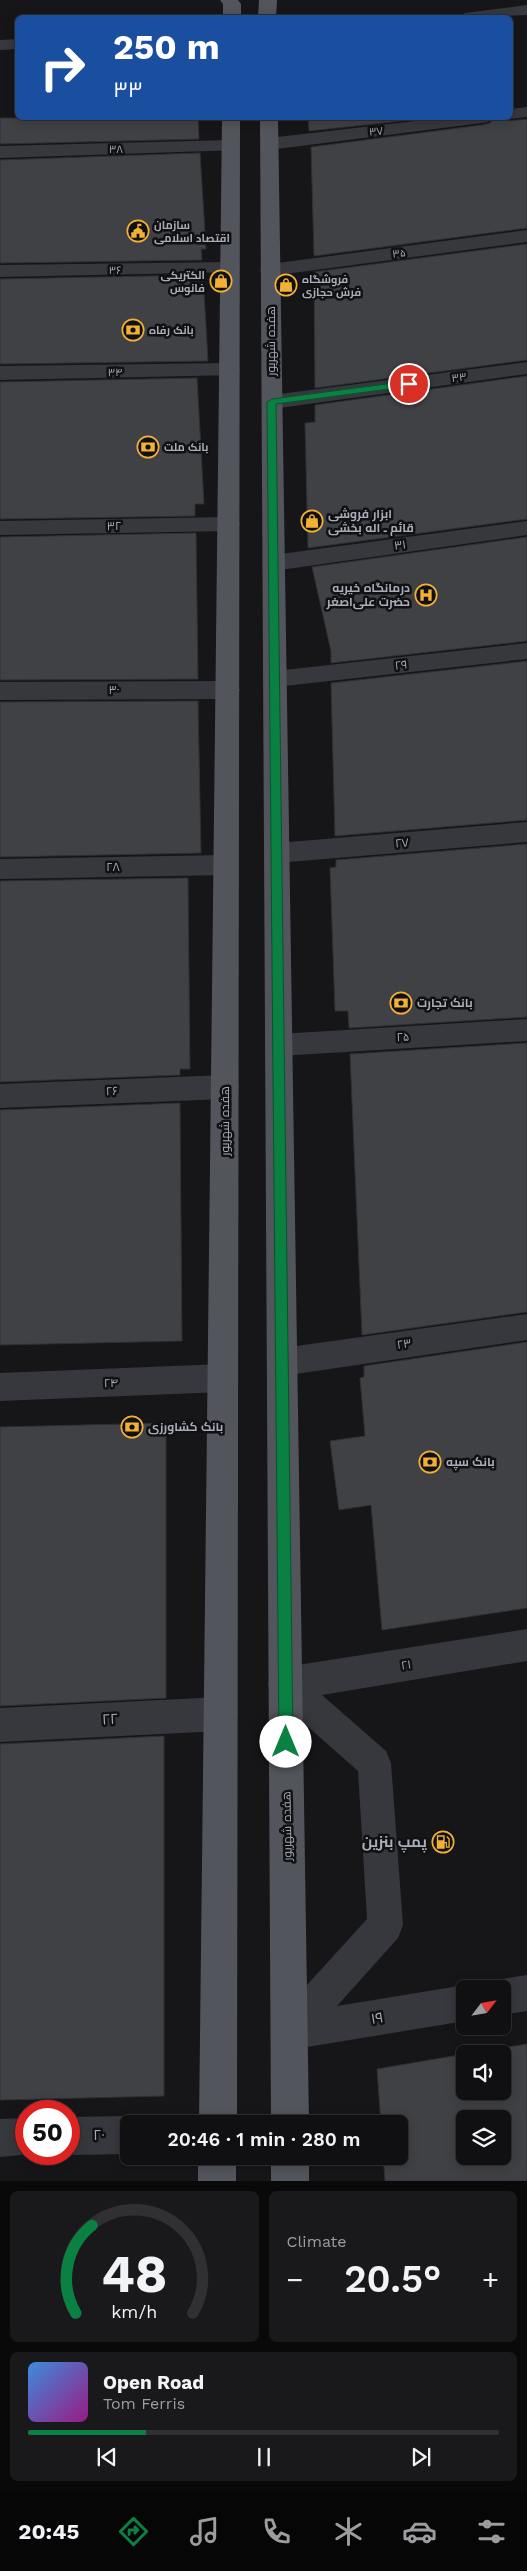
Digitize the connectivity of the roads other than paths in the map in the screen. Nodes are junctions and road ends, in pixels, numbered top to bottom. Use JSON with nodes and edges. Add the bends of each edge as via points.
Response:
{"nodes":[{"id":1,"x":229,"y":0,"type":"edge"},
{"id":2,"x":268,"y":0,"type":"edge"},
{"id":3,"x":527,"y":10,"type":"edge"},
{"id":4,"x":232,"y":15,"type":"edge"},
{"id":5,"x":267,"y":15,"type":"edge"},
{"id":6,"x":488,"y":15,"type":"edge"},
{"id":7,"x":15,"y":44,"type":"edge"},
{"id":8,"x":0,"y":45,"type":"edge"},
{"id":9,"x":527,"y":112,"type":"edge"},
{"id":10,"x":513,"y":114,"type":"edge"},
{"id":11,"x":231,"y":120,"type":"edge"},
{"id":12,"x":449,"y":120,"type":"edge"},
{"id":13,"x":269,"y":131,"type":"edge"},
{"id":14,"x":231,"y":146,"type":"junction"},
{"id":15,"x":0,"y":152,"type":"edge"},
{"id":16,"x":527,"y":236,"type":"edge"},
{"id":17,"x":230,"y":268,"type":"junction"},
{"id":18,"x":270,"y":270,"type":"junction"},
{"id":19,"x":0,"y":271,"type":"edge"},
{"id":20,"x":527,"y":368,"type":"edge"},
{"id":21,"x":230,"y":370,"type":"junction"},
{"id":22,"x":0,"y":373,"type":"edge"},
{"id":23,"x":272,"y":402,"type":"junction"},
{"id":24,"x":229,"y":524,"type":"junction"},
{"id":25,"x":0,"y":528,"type":"edge"},
{"id":26,"x":527,"y":528,"type":"edge"},
{"id":27,"x":273,"y":563,"type":"junction"},
{"id":28,"x":527,"y":651,"type":"edge"},
{"id":29,"x":274,"y":679,"type":"junction"},
{"id":30,"x":228,"y":690,"type":"junction"},
{"id":31,"x":0,"y":691,"type":"edge"},
{"id":32,"x":527,"y":832,"type":"edge"},
{"id":33,"x":277,"y":854,"type":"junction"},
{"id":34,"x":226,"y":865,"type":"junction"},
{"id":35,"x":0,"y":869,"type":"edge"},
{"id":36,"x":527,"y":1030,"type":"edge"},
{"id":37,"x":279,"y":1044,"type":"junction"},
{"id":38,"x":225,"y":1087,"type":"junction"},
{"id":39,"x":0,"y":1096,"type":"edge"},
{"id":40,"x":527,"y":1327,"type":"edge"},
{"id":41,"x":282,"y":1362,"type":"junction"},
{"id":42,"x":223,"y":1378,"type":"junction"},
{"id":43,"x":0,"y":1388,"type":"edge"},
{"id":44,"x":527,"y":1645,"type":"edge"},
{"id":45,"x":286,"y":1684,"type":"junction"},
{"id":46,"x":221,"y":1714,"type":"junction"},
{"id":47,"x":0,"y":1724,"type":"edge"},
{"id":48,"x":527,"y":1994,"type":"edge"},
{"id":49,"x":511,"y":1996,"type":"edge"},
{"id":50,"x":456,"y":2005,"type":"edge"},
{"id":51,"x":289,"y":2032,"type":"junction"},
{"id":52,"x":218,"y":2115,"type":"edge"},
{"id":53,"x":290,"y":2115,"type":"edge"},
{"id":54,"x":120,"y":2135,"type":"edge"},
{"id":55,"x":80,"y":2136,"type":"edge"},
{"id":56,"x":15,"y":2137,"type":"edge"},
{"id":57,"x":0,"y":2138,"type":"edge"},
{"id":58,"x":217,"y":2165,"type":"edge"},
{"id":59,"x":290,"y":2165,"type":"edge"},
{"id":60,"x":217,"y":2181,"type":"edge"},
{"id":61,"x":290,"y":2181,"type":"edge"}],
"edges":[{"from":1,"to":4,"type":"main road"},
{"from":2,"to":5,"type":"main road"},
{"from":3,"to":6,"type":"street"},
{"from":7,"to":8,"type":"street"},
{"from":9,"to":10,"type":"street"},
{"from":11,"to":14,"type":"main road","name":"هفده شهریور"},
{"from":12,"to":13,"type":"street","name":"۳۷"},
{"from":13,"to":18,"type":"main road","name":"هفده شهریور"},
{"from":14,"to":15,"type":"street","name":"۳۸"},
{"from":14,"to":17,"type":"main road","name":"هفده شهریور"},
{"from":16,"to":18,"type":"street","name":"۳۵"},
{"from":17,"to":19,"type":"street","name":"۳۶"},
{"from":17,"to":21,"type":"main road","name":"هفده شهریور"},
{"from":18,"to":23,"type":"main road","name":"هفده شهریور"},
{"from":20,"to":23,"type":"street","name":"۳۳"},
{"from":21,"to":22,"type":"street","name":"۳۴"},
{"from":21,"to":24,"type":"main road","name":"هفده شهریور"},
{"from":23,"to":27,"type":"main road","name":"هفده شهریور"},
{"from":24,"to":25,"type":"street","name":"۳۲"},
{"from":24,"to":30,"type":"main road","name":"هفده شهریور"},
{"from":26,"to":27,"type":"street","name":"۳۱"},
{"from":27,"to":29,"type":"main road","name":"هفده شهریور"},
{"from":28,"to":29,"type":"street","name":"۲۹"},
{"from":29,"to":33,"type":"main road","name":"هفده شهریور"},
{"from":30,"to":31,"type":"street","name":"۳۰"},
{"from":30,"to":34,"type":"main road","name":"هفده شهریور"},
{"from":32,"to":33,"type":"street","name":"۲۷"},
{"from":33,"to":37,"type":"main road","name":"هفده شهریور"},
{"from":34,"to":35,"type":"street","name":"۲۸"},
{"from":34,"to":38,"type":"main road","name":"هفده شهریور"},
{"from":36,"to":37,"type":"street","name":"۲۵"},
{"from":37,"to":41,"type":"main road","name":"هفده شهریور"},
{"from":38,"to":39,"type":"street","name":"۲۶"},
{"from":38,"to":42,"type":"main road","name":"هفده شهریور"},
{"from":40,"to":41,"type":"street","name":"۲۳"},
{"from":41,"to":45,"type":"main road","name":"هفده شهریور"},
{"from":42,"to":43,"type":"street","name":"۲۴"},
{"from":42,"to":46,"type":"main road","name":"هفده شهریور"},
{"from":44,"to":45,"type":"street","name":"۲۱"},
{"from":45,"to":51,"type":"main road","name":"هفده شهریور"},
{"from":45,"to":51,"type":"street","via":[[374,1763],[385,1926]]},
{"from":46,"to":47,"type":"street","name":"۲۲"},
{"from":46,"to":52,"type":"main road","name":"هفده شهریور"},
{"from":48,"to":49,"type":"street"},
{"from":50,"to":51,"type":"street","name":"۱۹"},
{"from":51,"to":53,"type":"main road","name":"هفده شهریور"},
{"from":54,"to":55,"type":"street","name":"۲۰"},
{"from":56,"to":57,"type":"street"},
{"from":58,"to":60,"type":"main road"},
{"from":59,"to":61,"type":"main road"}]}
